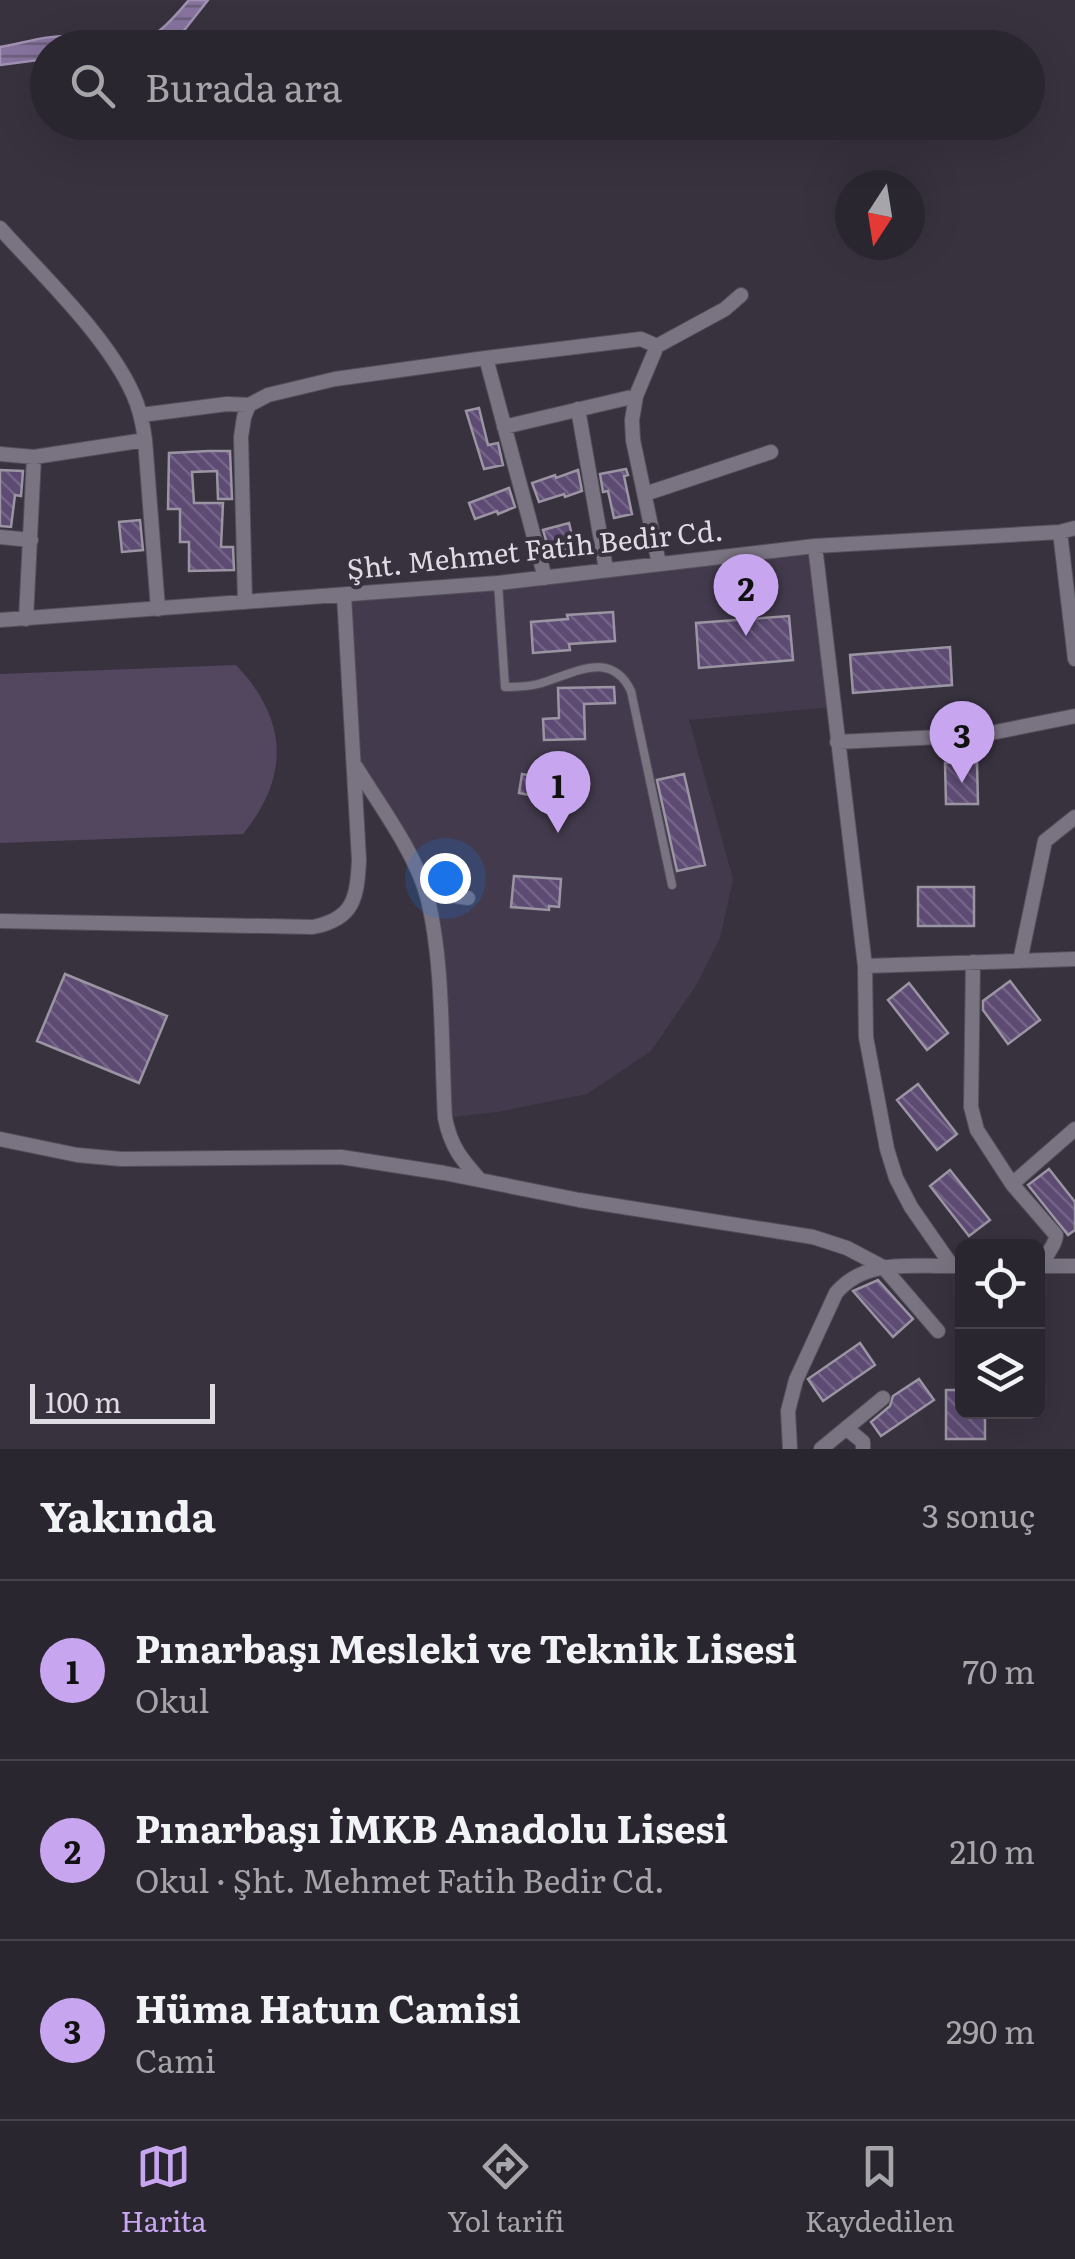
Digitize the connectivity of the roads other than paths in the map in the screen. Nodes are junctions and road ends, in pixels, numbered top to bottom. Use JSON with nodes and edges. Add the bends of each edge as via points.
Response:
{"nodes":[{"id":1,"x":0,"y":228,"type":"edge"},
{"id":2,"x":741,"y":295,"type":"dead end"},
{"id":3,"x":657,"y":346,"type":"junction"},
{"id":4,"x":486,"y":358,"type":"junction"},
{"id":5,"x":636,"y":396,"type":"junction"},
{"id":6,"x":249,"y":405,"type":"junction"},
{"id":7,"x":578,"y":408,"type":"junction"},
{"id":8,"x":141,"y":415,"type":"junction"},
{"id":9,"x":504,"y":426,"type":"junction"},
{"id":10,"x":145,"y":440,"type":"junction"},
{"id":11,"x":770,"y":452,"type":"dead end"},
{"id":12,"x":0,"y":454,"type":"edge"},
{"id":13,"x":34,"y":457,"type":"junction"},
{"id":14,"x":644,"y":494,"type":"junction"},
{"id":15,"x":1068,"y":530,"type":"edge"},
{"id":16,"x":0,"y":538,"type":"edge"},
{"id":17,"x":31,"y":540,"type":"junction"},
{"id":18,"x":815,"y":546,"type":"junction"},
{"id":19,"x":659,"y":564,"type":"junction"},
{"id":20,"x":606,"y":569,"type":"junction"},
{"id":21,"x":546,"y":578,"type":"junction"},
{"id":22,"x":498,"y":584,"type":"junction"},
{"id":23,"x":344,"y":595,"type":"junction"},
{"id":24,"x":245,"y":602,"type":"junction"},
{"id":25,"x":158,"y":609,"type":"junction"},
{"id":26,"x":26,"y":619,"type":"junction"},
{"id":27,"x":0,"y":620,"type":"edge"},
{"id":28,"x":1075,"y":659,"type":"edge"},
{"id":29,"x":1075,"y":716,"type":"edge"},
{"id":30,"x":836,"y":742,"type":"junction"},
{"id":31,"x":356,"y":766,"type":"junction"},
{"id":32,"x":1075,"y":818,"type":"edge"},
{"id":33,"x":672,"y":885,"type":"dead end"},
{"id":34,"x":426,"y":892,"type":"junction"},
{"id":35,"x":468,"y":898,"type":"dead end"},
{"id":36,"x":0,"y":921,"type":"edge"},
{"id":37,"x":1075,"y":960,"type":"edge"},
{"id":38,"x":1020,"y":961,"type":"junction"},
{"id":39,"x":973,"y":962,"type":"junction"},
{"id":40,"x":865,"y":966,"type":"junction"},
{"id":41,"x":1075,"y":1129,"type":"edge"},
{"id":42,"x":0,"y":1139,"type":"edge"},
{"id":43,"x":480,"y":1181,"type":"junction"},
{"id":44,"x":1012,"y":1184,"type":"junction"},
{"id":45,"x":1045,"y":1256,"type":"edge"},
{"id":46,"x":955,"y":1263,"type":"edge"},
{"id":47,"x":955,"y":1266,"type":"edge"},
{"id":48,"x":1045,"y":1266,"type":"edge"},
{"id":49,"x":1075,"y":1266,"type":"edge"},
{"id":50,"x":884,"y":1267,"type":"junction"},
{"id":51,"x":938,"y":1331,"type":"dead end"},
{"id":52,"x":884,"y":1398,"type":"dead end"},
{"id":53,"x":846,"y":1428,"type":"junction"},
{"id":54,"x":790,"y":1449,"type":"edge"},
{"id":55,"x":820,"y":1449,"type":"edge"},
{"id":56,"x":863,"y":1449,"type":"edge"}],
"edges":[{"from":1,"to":8,"type":"street","via":[[96,336]]},
{"from":2,"to":3,"type":"street"},
{"from":3,"to":4,"type":"street","via":[[640,339]]},
{"from":3,"to":5,"type":"street"},
{"from":4,"to":6,"type":"street","via":[[306,384]]},
{"from":4,"to":9,"type":"street"},
{"from":5,"to":7,"type":"street"},
{"from":5,"to":14,"type":"street","via":[[633,440]]},
{"from":6,"to":8,"type":"street"},
{"from":6,"to":24,"type":"street","via":[[241,437]]},
{"from":7,"to":9,"type":"street"},
{"from":7,"to":20,"type":"street"},
{"from":8,"to":10,"type":"street"},
{"from":9,"to":21,"type":"street"},
{"from":10,"to":13,"type":"street"},
{"from":10,"to":25,"type":"street"},
{"from":11,"to":14,"type":"street"},
{"from":12,"to":13,"type":"street"},
{"from":13,"to":17,"type":"street"},
{"from":14,"to":19,"type":"street"},
{"from":15,"to":18,"type":"street","name":"Şht. Mehmet Fatih Bedir Cd."},
{"from":15,"to":28,"type":"street"},
{"from":16,"to":17,"type":"street"},
{"from":17,"to":26,"type":"street"},
{"from":18,"to":19,"type":"street","name":"Şht. Mehmet Fatih Bedir Cd."},
{"from":18,"to":30,"type":"street"},
{"from":19,"to":20,"type":"street","name":"Şht. Mehmet Fatih Bedir Cd."},
{"from":20,"to":21,"type":"street","name":"Şht. Mehmet Fatih Bedir Cd."},
{"from":21,"to":22,"type":"street","name":"Şht. Mehmet Fatih Bedir Cd."},
{"from":22,"to":23,"type":"street","name":"Şht. Mehmet Fatih Bedir Cd."},
{"from":22,"to":33,"type":"lane","via":[[505,687],[601,667],[626,680]]},
{"from":23,"to":24,"type":"street","name":"Şht. Mehmet Fatih Bedir Cd."},
{"from":23,"to":31,"type":"street"},
{"from":24,"to":25,"type":"street","name":"Şht. Mehmet Fatih Bedir Cd."},
{"from":25,"to":26,"type":"street","name":"Şht. Mehmet Fatih Bedir Cd."},
{"from":26,"to":27,"type":"street","name":"Şht. Mehmet Fatih Bedir Cd."},
{"from":29,"to":30,"type":"street","via":[[981,734]]},
{"from":30,"to":40,"type":"street"},
{"from":31,"to":34,"type":"street"},
{"from":31,"to":36,"type":"street","via":[[358,884],[333,924]]},
{"from":32,"to":38,"type":"street","via":[[1045,841]]},
{"from":34,"to":35,"type":"street"},
{"from":34,"to":43,"type":"street","via":[[438,970],[445,1118],[450,1142]]},
{"from":37,"to":38,"type":"street"},
{"from":38,"to":39,"type":"street"},
{"from":39,"to":40,"type":"street"},
{"from":39,"to":44,"type":"street","via":[[971,1107],[977,1130]]},
{"from":40,"to":46,"type":"street","via":[[866,1037],[891,1164],[911,1207]]},
{"from":41,"to":44,"type":"street"},
{"from":42,"to":43,"type":"street","via":[[121,1158],[341,1157]]},
{"from":43,"to":50,"type":"street","via":[[814,1237]]},
{"from":44,"to":45,"type":"street","via":[[1056,1235]]},
{"from":47,"to":50,"type":"street"},
{"from":48,"to":49,"type":"street"},
{"from":50,"to":51,"type":"street"},
{"from":50,"to":54,"type":"street","via":[[856,1274],[836,1293],[796,1380],[788,1411]]},
{"from":52,"to":53,"type":"street"},
{"from":53,"to":55,"type":"street"},
{"from":53,"to":56,"type":"street"}]}
